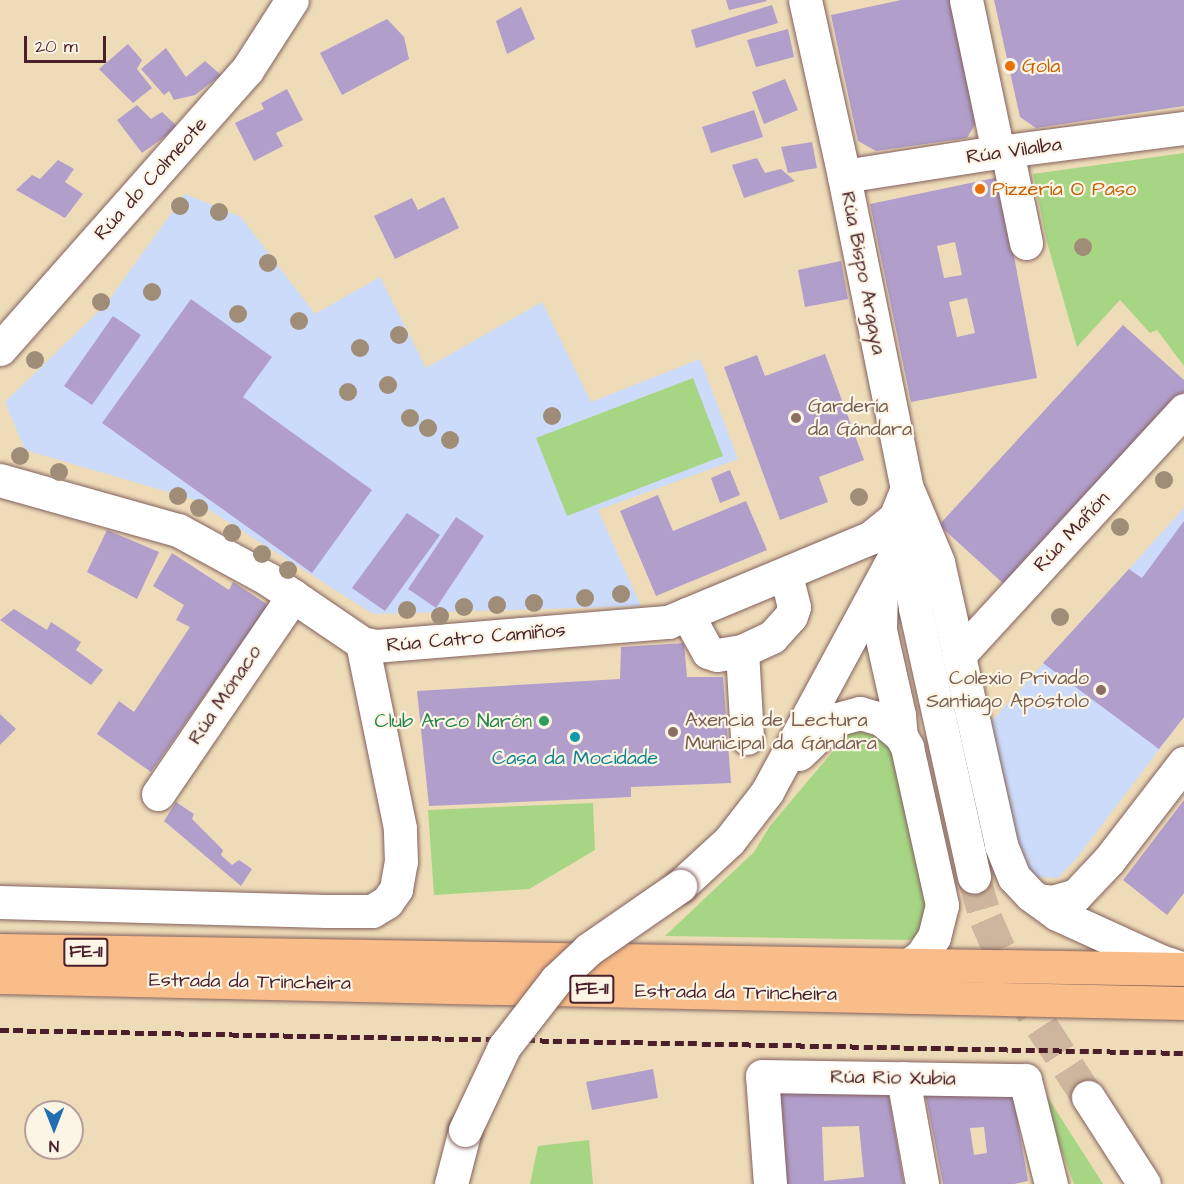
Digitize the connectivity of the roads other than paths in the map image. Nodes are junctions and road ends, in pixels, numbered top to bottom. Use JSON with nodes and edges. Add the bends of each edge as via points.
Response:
{"nodes":[{"id":1,"x":292,"y":0,"type":"edge"},
{"id":2,"x":805,"y":0,"type":"edge"},
{"id":3,"x":966,"y":0,"type":"edge"},
{"id":4,"x":1184,"y":128,"type":"edge"},
{"id":5,"x":1003,"y":151,"type":"junction"},
{"id":6,"x":844,"y":176,"type":"junction"},
{"id":7,"x":1026,"y":243,"type":"dead end"},
{"id":8,"x":0,"y":349,"type":"edge"},
{"id":9,"x":1184,"y":410,"type":"edge"},
{"id":10,"x":0,"y":480,"type":"edge"},
{"id":11,"x":907,"y":489,"type":"junction"},
{"id":12,"x":900,"y":546,"type":"junction"},
{"id":13,"x":834,"y":555,"type":"junction"},
{"id":14,"x":786,"y":575,"type":"junction"},
{"id":15,"x":882,"y":580,"type":"junction"},
{"id":16,"x":293,"y":596,"type":"junction"},
{"id":17,"x":687,"y":614,"type":"junction"},
{"id":18,"x":362,"y":643,"type":"junction"},
{"id":19,"x":742,"y":651,"type":"junction"},
{"id":20,"x":959,"y":655,"type":"junction"},
{"id":21,"x":901,"y":736,"type":"junction"},
{"id":22,"x":747,"y":738,"type":"dead end"},
{"id":23,"x":1184,"y":763,"type":"edge"},
{"id":24,"x":767,"y":792,"type":"junction"},
{"id":25,"x":158,"y":794,"type":"dead end"},
{"id":26,"x":974,"y":877,"type":"tunnel mouth"},
{"id":27,"x":1038,"y":900,"type":"junction"},
{"id":28,"x":0,"y":902,"type":"edge"},
{"id":29,"x":0,"y":950,"type":"edge"},
{"id":30,"x":910,"y":964,"type":"junction"},
{"id":31,"x":1184,"y":969,"type":"edge"},
{"id":32,"x":0,"y":976,"type":"edge"},
{"id":33,"x":1184,"y":1003,"type":"edge"},
{"id":34,"x":903,"y":1078,"type":"junction"},
{"id":35,"x":1088,"y":1097,"type":"tunnel mouth"},
{"id":36,"x":451,"y":1184,"type":"edge"},
{"id":37,"x":770,"y":1184,"type":"edge"},
{"id":38,"x":922,"y":1184,"type":"edge"},
{"id":39,"x":1051,"y":1184,"type":"edge"},
{"id":40,"x":1144,"y":1184,"type":"edge"}],
"edges":[{"from":1,"to":8,"type":"street","name":"Rúa do Colmeote","via":[[247,70]]},
{"from":2,"to":6,"type":"street","name":"Rúa Bispo Argaya"},
{"from":3,"to":5,"type":"street"},
{"from":4,"to":5,"type":"street","name":"Rúa Vilalba"},
{"from":5,"to":6,"type":"street","name":"Rúa Vilalba"},
{"from":5,"to":7,"type":"street"},
{"from":6,"to":11,"type":"street","name":"Rúa Bispo Argaya"},
{"from":9,"to":20,"type":"street","name":"Rúa Mañón"},
{"from":10,"to":16,"type":"street","name":"Rúa Catro Camiños","via":[[178,530]]},
{"from":11,"to":12,"type":"street","name":"Rúa Bispo Argaya","via":[[906,522]]},
{"from":11,"to":13,"type":"street","name":"Rúa Catro Camiños","via":[[889,524]]},
{"from":11,"to":20,"type":"street","via":[[938,562]]},
{"from":12,"to":15,"type":"street"},
{"from":12,"to":26,"type":"street","via":[[907,561]]},
{"from":13,"to":14,"type":"street","name":"Rúa Catro Camiños"},
{"from":13,"to":15,"type":"street","via":[[849,555],[874,564]]},
{"from":14,"to":17,"type":"street","name":"Rúa Catro Camiños"},
{"from":14,"to":19,"type":"street","via":[[794,607],[791,616],[772,637]]},
{"from":15,"to":21,"type":"street","via":[[879,630]]},
{"from":15,"to":24,"type":"street"},
{"from":16,"to":18,"type":"street","name":"Rúa Catro Camiños"},
{"from":16,"to":25,"type":"street","name":"Rúa Mónaco"},
{"from":17,"to":18,"type":"street","name":"Rúa Catro Camiños","via":[[644,624],[375,646]]},
{"from":17,"to":19,"type":"street","via":[[708,652],[717,655]]},
{"from":18,"to":28,"type":"street","via":[[400,828],[401,862],[396,889],[387,902],[372,911]]},
{"from":19,"to":22,"type":"street"},
{"from":20,"to":27,"type":"street","via":[[1001,845],[1014,877]]},
{"from":21,"to":24,"type":"street","via":[[874,715],[860,713],[834,720],[807,744]]},
{"from":21,"to":30,"type":"street","via":[[911,761],[942,906],[934,937]]},
{"from":23,"to":27,"type":"street","via":[[1109,860],[1076,895],[1052,902]]},
{"from":24,"to":36,"type":"street","bridge":true,"via":[[729,841],[680,886],[589,949],[556,980],[504,1047],[465,1130]]},
{"from":27,"to":31,"type":"street","via":[[1067,918]]},
{"from":29,"to":30,"type":"highway","name":"Estrada da Trincheira","number":"FE-11"},
{"from":30,"to":31,"type":"highway","name":"Estrada da Trincheira","number":"FE-11"},
{"from":32,"to":33,"type":"highway","name":"Estrada da Trincheira","number":"FE-11"},
{"from":34,"to":37,"type":"street","name":"Rúa Rio Xubia","via":[[762,1076]]},
{"from":34,"to":38,"type":"street"},
{"from":34,"to":39,"type":"street","name":"Rúa Rio Xubia","via":[[1025,1080]]},
{"from":35,"to":40,"type":"street"}]}
